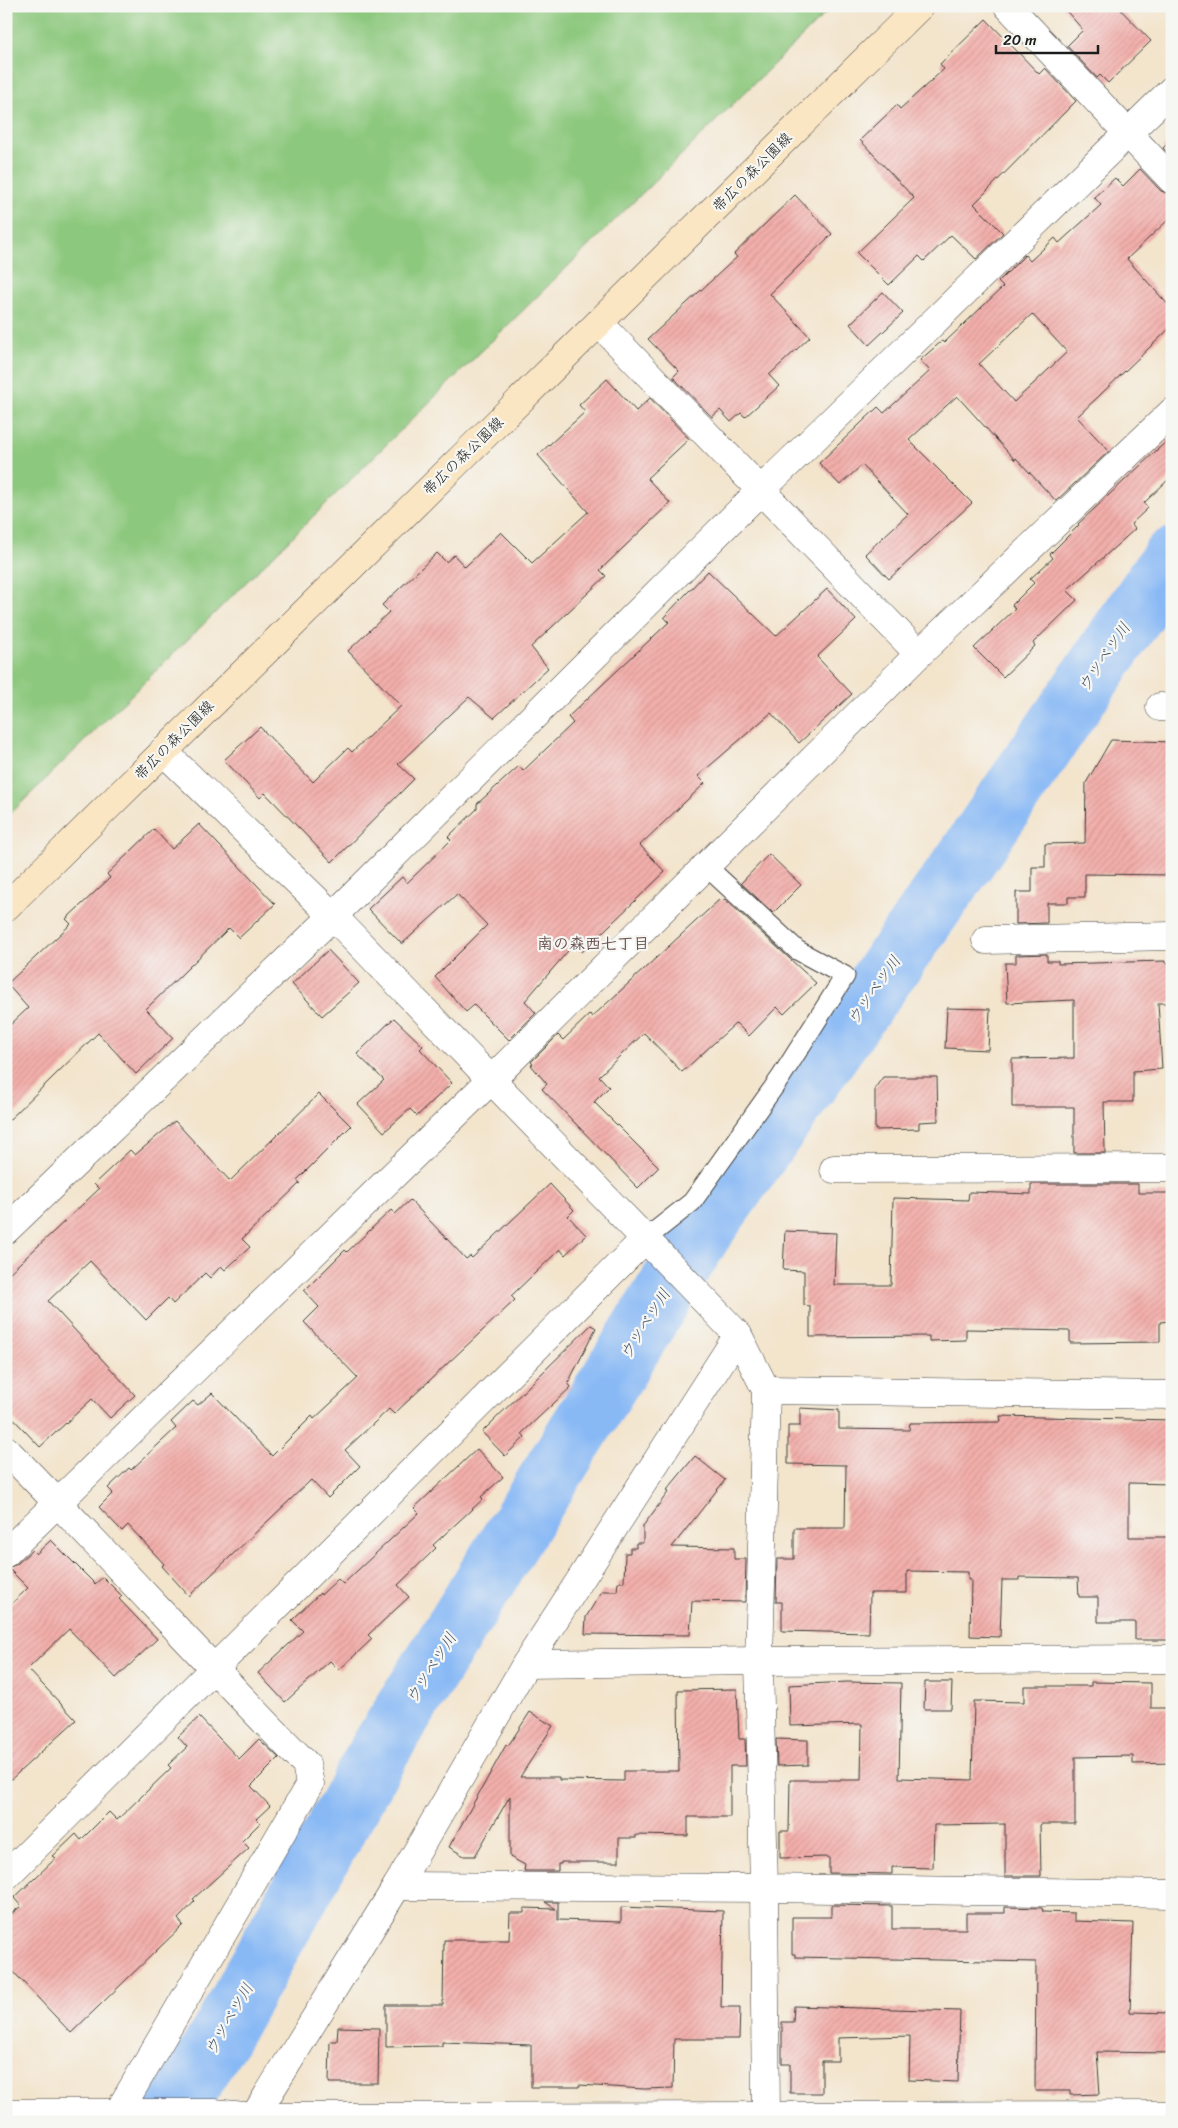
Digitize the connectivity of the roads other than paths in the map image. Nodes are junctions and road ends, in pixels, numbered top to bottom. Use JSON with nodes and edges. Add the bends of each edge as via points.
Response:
{"nodes":[{"id":1,"x":920,"y":6,"type":"edge"},
{"id":2,"x":1008,"y":6,"type":"edge"},
{"id":3,"x":1172,"y":90,"type":"edge"},
{"id":4,"x":1127,"y":134,"type":"junction"},
{"id":5,"x":1172,"y":180,"type":"edge"},
{"id":6,"x":599,"y":323,"type":"junction"},
{"id":7,"x":1172,"y":412,"type":"edge"},
{"id":8,"x":761,"y":490,"type":"junction"},
{"id":9,"x":919,"y":654,"type":"junction"},
{"id":10,"x":163,"y":751,"type":"junction"},
{"id":11,"x":706,"y":866,"type":"junction"},
{"id":12,"x":6,"y":907,"type":"edge"},
{"id":13,"x":333,"y":916,"type":"junction"},
{"id":14,"x":1172,"y":936,"type":"edge"},
{"id":15,"x":986,"y":940,"type":"dead end"},
{"id":16,"x":492,"y":1079,"type":"junction"},
{"id":17,"x":1172,"y":1168,"type":"edge"},
{"id":18,"x":834,"y":1169,"type":"dead end"},
{"id":19,"x":6,"y":1230,"type":"edge"},
{"id":20,"x":654,"y":1249,"type":"junction"},
{"id":21,"x":738,"y":1335,"type":"junction"},
{"id":22,"x":766,"y":1390,"type":"junction"},
{"id":23,"x":1172,"y":1395,"type":"edge"},
{"id":24,"x":6,"y":1450,"type":"edge"},
{"id":25,"x":58,"y":1502,"type":"junction"},
{"id":26,"x":6,"y":1553,"type":"edge"},
{"id":27,"x":1172,"y":1659,"type":"edge"},
{"id":28,"x":759,"y":1661,"type":"junction"},
{"id":29,"x":526,"y":1664,"type":"junction"},
{"id":30,"x":214,"y":1670,"type":"junction"},
{"id":31,"x":6,"y":1876,"type":"edge"},
{"id":32,"x":398,"y":1886,"type":"junction"},
{"id":33,"x":764,"y":1888,"type":"junction"},
{"id":34,"x":1172,"y":1894,"type":"edge"},
{"id":35,"x":6,"y":2113,"type":"edge"},
{"id":36,"x":127,"y":2113,"type":"junction"},
{"id":37,"x":1172,"y":2115,"type":"edge"},
{"id":38,"x":766,"y":2116,"type":"junction"},
{"id":39,"x":254,"y":2117,"type":"junction"}],
"edges":[{"from":1,"to":6,"type":"main road","name":"帯広の森公園線"},
{"from":2,"to":4,"type":"street"},
{"from":3,"to":4,"type":"street"},
{"from":4,"to":5,"type":"street"},
{"from":4,"to":8,"type":"street"},
{"from":6,"to":8,"type":"street"},
{"from":6,"to":10,"type":"main road","name":"帯広の森公園線"},
{"from":7,"to":9,"type":"street"},
{"from":8,"to":9,"type":"street"},
{"from":8,"to":13,"type":"street"},
{"from":9,"to":11,"type":"street"},
{"from":10,"to":12,"type":"main road","name":"帯広の森公園線"},
{"from":10,"to":13,"type":"street"},
{"from":11,"to":16,"type":"street"},
{"from":11,"to":20,"type":"lane","via":[[797,950],[845,976],[781,1077],[692,1202]]},
{"from":13,"to":16,"type":"street"},
{"from":13,"to":19,"type":"street"},
{"from":14,"to":15,"type":"street"},
{"from":16,"to":20,"type":"street"},
{"from":16,"to":25,"type":"street"},
{"from":17,"to":18,"type":"street"},
{"from":20,"to":21,"type":"street"},
{"from":20,"to":30,"type":"street"},
{"from":21,"to":22,"type":"street"},
{"from":21,"to":29,"type":"street"},
{"from":22,"to":23,"type":"street"},
{"from":22,"to":28,"type":"street"},
{"from":24,"to":25,"type":"street"},
{"from":25,"to":26,"type":"street"},
{"from":25,"to":30,"type":"street"},
{"from":27,"to":28,"type":"street"},
{"from":28,"to":29,"type":"street"},
{"from":28,"to":33,"type":"street"},
{"from":29,"to":32,"type":"street"},
{"from":30,"to":31,"type":"street"},
{"from":30,"to":36,"type":"street","via":[[306,1764],[310,1784]]},
{"from":32,"to":33,"type":"street"},
{"from":32,"to":39,"type":"street"},
{"from":33,"to":34,"type":"street"},
{"from":33,"to":38,"type":"street"},
{"from":35,"to":36,"type":"street"},
{"from":36,"to":39,"type":"street"},
{"from":37,"to":38,"type":"street"},
{"from":38,"to":39,"type":"street"}]}
